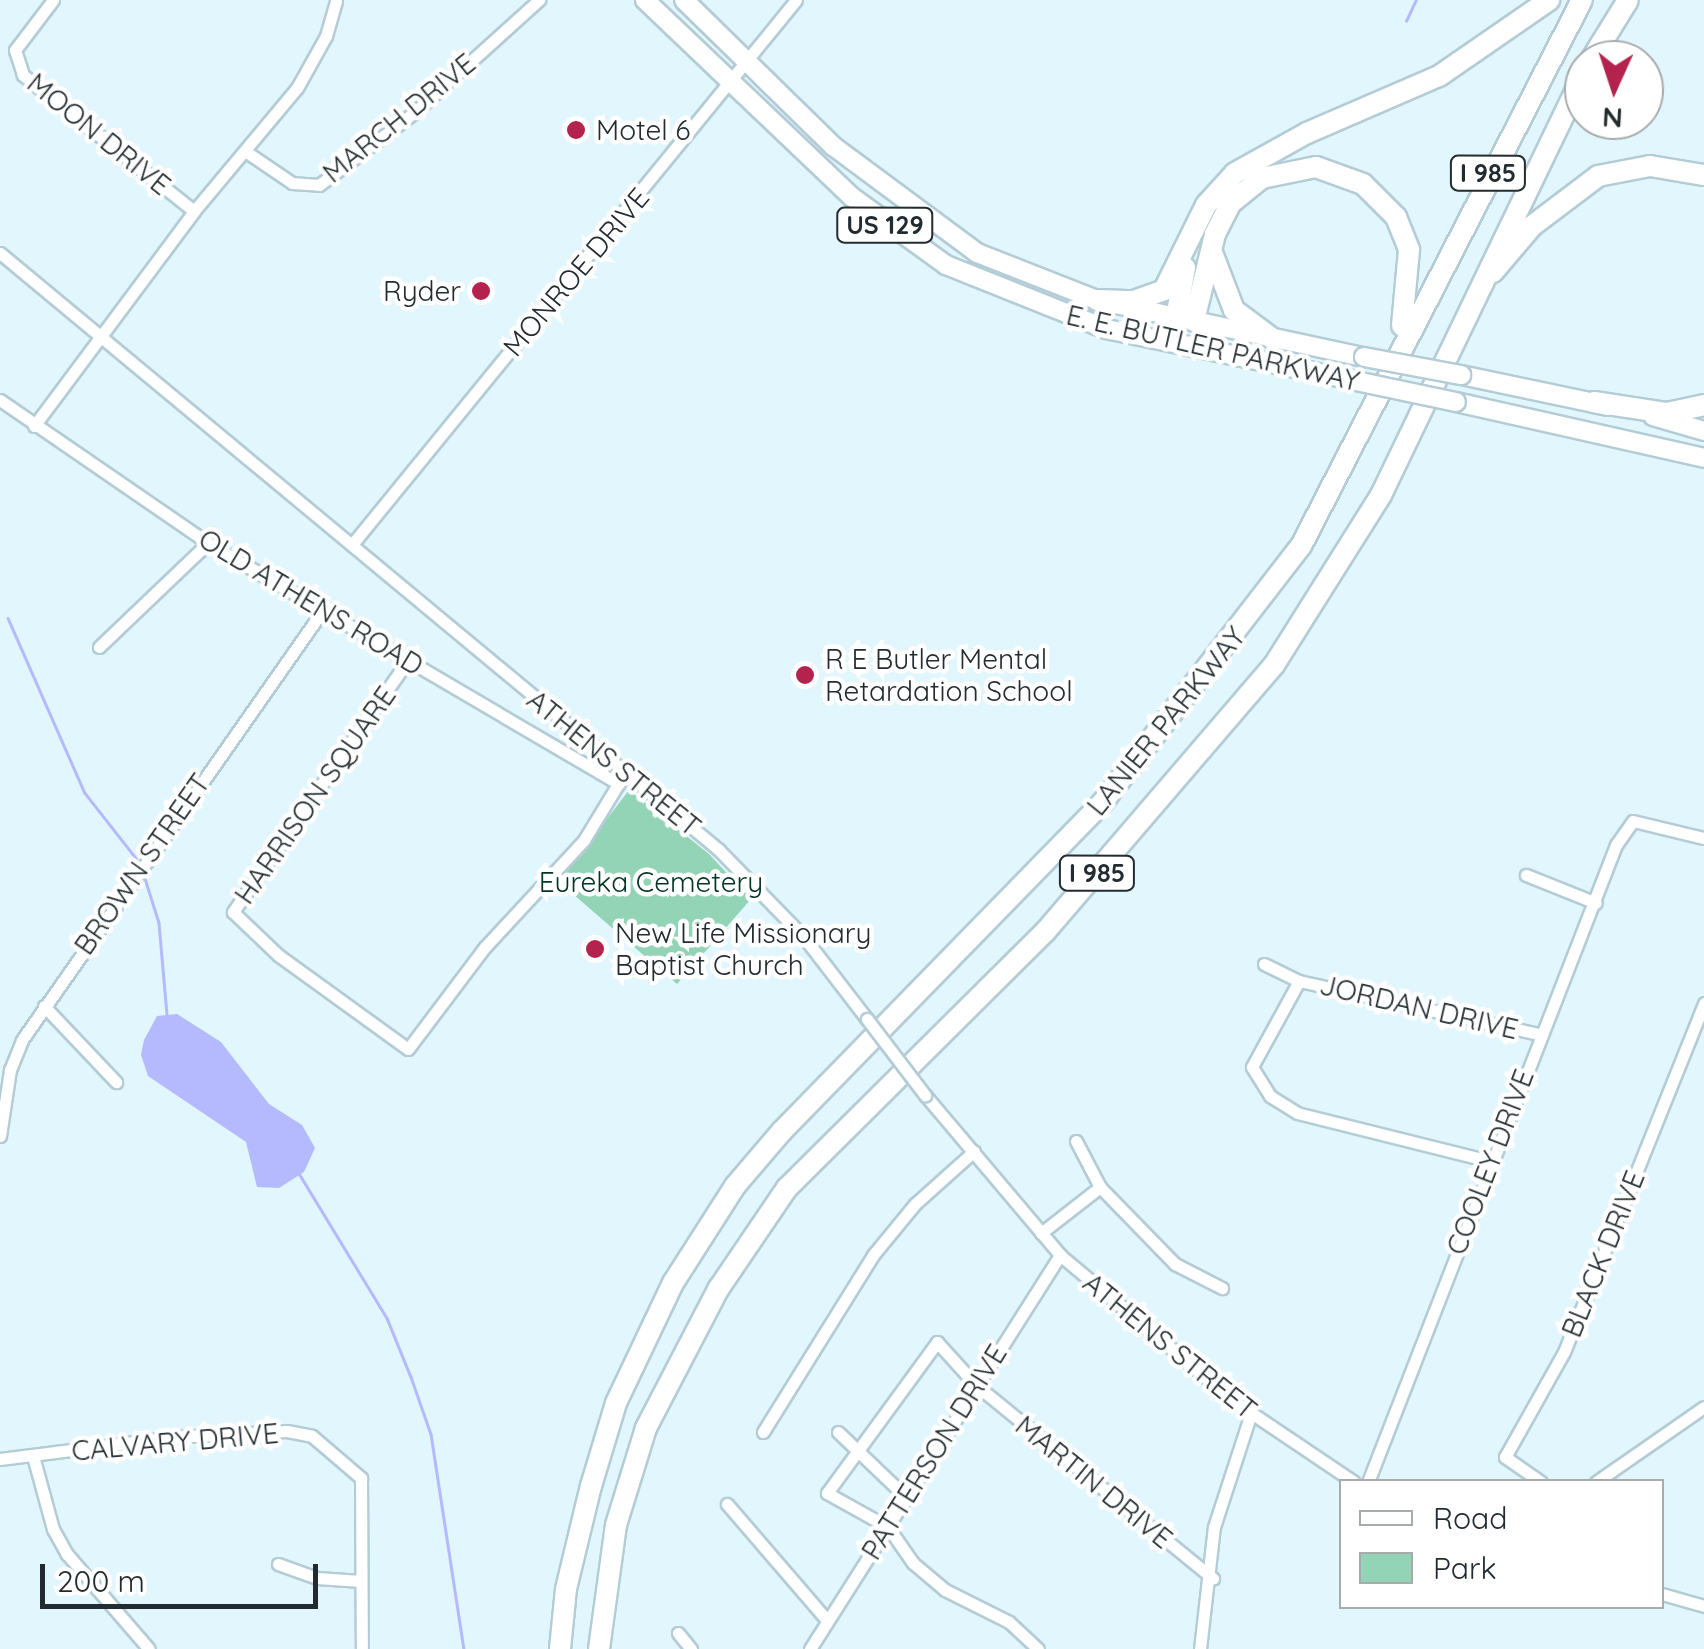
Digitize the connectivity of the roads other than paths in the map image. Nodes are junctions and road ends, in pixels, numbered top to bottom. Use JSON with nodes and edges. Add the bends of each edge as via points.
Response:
{"nodes":[{"id":1,"x":53,"y":0,"type":"edge"},
{"id":2,"x":336,"y":0,"type":"edge"},
{"id":3,"x":539,"y":0,"type":"edge"},
{"id":4,"x":644,"y":0,"type":"edge"},
{"id":5,"x":684,"y":0,"type":"edge"},
{"id":6,"x":796,"y":0,"type":"edge"},
{"id":7,"x":1549,"y":0,"type":"edge"},
{"id":8,"x":1582,"y":0,"type":"edge"},
{"id":9,"x":1628,"y":0,"type":"edge"},
{"id":10,"x":1603,"y":40,"type":"edge"},
{"id":11,"x":747,"y":62,"type":"junction"},
{"id":12,"x":730,"y":84,"type":"junction"},
{"id":13,"x":1564,"y":114,"type":"edge"},
{"id":14,"x":245,"y":150,"type":"junction"},
{"id":15,"x":1704,"y":175,"type":"edge"},
{"id":16,"x":194,"y":211,"type":"junction"},
{"id":17,"x":1189,"y":242,"type":"junction"},
{"id":18,"x":1212,"y":249,"type":"junction"},
{"id":19,"x":0,"y":253,"type":"edge"},
{"id":20,"x":1476,"y":292,"type":"junction"},
{"id":21,"x":1098,"y":300,"type":"junction"},
{"id":22,"x":1185,"y":319,"type":"junction"},
{"id":23,"x":99,"y":334,"type":"junction"},
{"id":24,"x":1273,"y":339,"type":"junction"},
{"id":25,"x":1179,"y":345,"type":"junction"},
{"id":26,"x":1398,"y":348,"type":"junction"},
{"id":27,"x":0,"y":400,"type":"edge"},
{"id":28,"x":1594,"y":402,"type":"junction"},
{"id":29,"x":1704,"y":405,"type":"edge"},
{"id":30,"x":34,"y":426,"type":"junction"},
{"id":31,"x":1704,"y":431,"type":"edge"},
{"id":32,"x":1704,"y":458,"type":"edge"},
{"id":33,"x":354,"y":542,"type":"junction"},
{"id":34,"x":208,"y":543,"type":"junction"},
{"id":35,"x":323,"y":610,"type":"junction"},
{"id":36,"x":99,"y":647,"type":"dead end"},
{"id":37,"x":408,"y":660,"type":"junction"},
{"id":38,"x":628,"y":774,"type":"junction"},
{"id":39,"x":618,"y":784,"type":"junction"},
{"id":40,"x":1704,"y":838,"type":"edge"},
{"id":41,"x":1526,"y":875,"type":"dead end"},
{"id":42,"x":1596,"y":902,"type":"junction"},
{"id":43,"x":1264,"y":964,"type":"dead end"},
{"id":44,"x":1299,"y":980,"type":"junction"},
{"id":45,"x":1704,"y":1003,"type":"edge"},
{"id":46,"x":44,"y":1006,"type":"junction"},
{"id":47,"x":1539,"y":1034,"type":"junction"},
{"id":48,"x":116,"y":1082,"type":"dead end"},
{"id":49,"x":0,"y":1136,"type":"edge"},
{"id":50,"x":1076,"y":1142,"type":"dead end"},
{"id":51,"x":974,"y":1151,"type":"junction"},
{"id":52,"x":1490,"y":1162,"type":"junction"},
{"id":53,"x":1100,"y":1187,"type":"junction"},
{"id":54,"x":1040,"y":1233,"type":"junction"},
{"id":55,"x":1060,"y":1255,"type":"junction"},
{"id":56,"x":1222,"y":1288,"type":"dead end"},
{"id":57,"x":976,"y":1385,"type":"junction"},
{"id":58,"x":1704,"y":1407,"type":"edge"},
{"id":59,"x":1251,"y":1414,"type":"junction"},
{"id":60,"x":763,"y":1432,"type":"dead end"},
{"id":61,"x":838,"y":1432,"type":"dead end"},
{"id":62,"x":855,"y":1448,"type":"junction"},
{"id":63,"x":33,"y":1456,"type":"junction"},
{"id":64,"x":0,"y":1459,"type":"edge"},
{"id":65,"x":1349,"y":1479,"type":"edge"},
{"id":66,"x":1369,"y":1479,"type":"edge"},
{"id":67,"x":1537,"y":1479,"type":"edge"},
{"id":68,"x":1600,"y":1479,"type":"edge"},
{"id":69,"x":906,"y":1497,"type":"junction"},
{"id":70,"x":727,"y":1504,"type":"dead end"},
{"id":71,"x":888,"y":1527,"type":"junction"},
{"id":72,"x":278,"y":1564,"type":"dead end"},
{"id":73,"x":1213,"y":1578,"type":"junction"},
{"id":74,"x":361,"y":1580,"type":"junction"},
{"id":75,"x":1664,"y":1595,"type":"edge"},
{"id":76,"x":1704,"y":1606,"type":"edge"},
{"id":77,"x":826,"y":1619,"type":"junction"},
{"id":78,"x":678,"y":1633,"type":"dead end"},
{"id":79,"x":149,"y":1649,"type":"edge"},
{"id":80,"x":362,"y":1649,"type":"edge"},
{"id":81,"x":560,"y":1649,"type":"edge"},
{"id":82,"x":599,"y":1649,"type":"edge"},
{"id":83,"x":691,"y":1649,"type":"edge"},
{"id":84,"x":810,"y":1649,"type":"edge"},
{"id":85,"x":1038,"y":1649,"type":"edge"},
{"id":86,"x":1200,"y":1649,"type":"edge"}],
"edges":[{"from":1,"to":16,"type":"street","name":"MOON DRIVE","via":[[15,50],[22,75]]},
{"from":2,"to":14,"type":"street","via":[[314,61]]},
{"from":3,"to":14,"type":"street","name":"MARCH DRIVE","via":[[416,111],[319,184],[292,183]]},
{"from":4,"to":12,"type":"highway","name":"E. E. BUTLER PARKWAY","number":"US 129"},
{"from":5,"to":11,"type":"highway","name":"E. E. BUTLER PARKWAY","number":"US 129"},
{"from":6,"to":11,"type":"street","name":"MONROE DRIVE"},
{"from":7,"to":17,"type":"highway","via":[[1439,76],[1307,133],[1235,174],[1206,204]]},
{"from":8,"to":26,"type":"highway","name":"LANIER PARKWAY","number":"I 985"},
{"from":9,"to":10,"type":"highway"},
{"from":11,"to":12,"type":"street","name":"MONROE DRIVE"},
{"from":11,"to":21,"type":"highway","name":"E. E. BUTLER PARKWAY","number":"US 129","via":[[834,146],[966,246]]},
{"from":12,"to":25,"type":"highway","name":"E. E. BUTLER PARKWAY","number":"US 129","via":[[886,226],[946,265],[1072,319]]},
{"from":12,"to":33,"type":"street","name":"MONROE DRIVE"},
{"from":13,"to":20,"type":"highway","name":"LANIER PARKWAY","number":"I 985"},
{"from":14,"to":16,"type":"street"},
{"from":15,"to":20,"type":"highway","via":[[1650,166],[1587,182],[1532,226]]},
{"from":16,"to":23,"type":"street"},
{"from":17,"to":21,"type":"highway","via":[[1164,290],[1134,301]]},
{"from":17,"to":22,"type":"highway"},
{"from":18,"to":22,"type":"highway"},
{"from":18,"to":24,"type":"highway","via":[[1234,310]]},
{"from":18,"to":26,"type":"highway","via":[[1231,204],[1262,178],[1316,167],[1363,184],[1384,200],[1408,250]]},
{"from":19,"to":23,"type":"street","name":"ATHENS STREET"},
{"from":20,"to":82,"type":"highway","name":"LANIER PARKWAY","number":"I 985","via":[[1354,546],[1274,664],[1045,932],[787,1188],[720,1288],[646,1428],[616,1525]]},
{"from":21,"to":22,"type":"highway","name":"E. E. BUTLER PARKWAY","number":"US 129"},
{"from":22,"to":24,"type":"highway","name":"E. E. BUTLER PARKWAY","number":"US 129"},
{"from":22,"to":25,"type":"highway"},
{"from":23,"to":30,"type":"street"},
{"from":23,"to":33,"type":"street","name":"ATHENS STREET"},
{"from":24,"to":28,"type":"highway","name":"E. E. BUTLER PARKWAY","number":"US 129","bridge":true},
{"from":25,"to":32,"type":"highway","name":"E. E. BUTLER PARKWAY","bridge":true},
{"from":26,"to":81,"type":"highway","name":"LANIER PARKWAY","number":"I 985","via":[[1318,518],[1214,665],[1104,802],[782,1131],[735,1186],[672,1283],[606,1436],[566,1589]]},
{"from":27,"to":30,"type":"street","name":"OLD ATHENS ROAD"},
{"from":28,"to":29,"type":"highway","number":"US 129","via":[[1668,413]]},
{"from":28,"to":31,"type":"highway","name":"E. E. BUTLER PARKWAY"},
{"from":30,"to":34,"type":"street","name":"OLD ATHENS ROAD"},
{"from":33,"to":38,"type":"street","name":"ATHENS STREET"},
{"from":34,"to":35,"type":"street","name":"OLD ATHENS ROAD"},
{"from":34,"to":36,"type":"street"},
{"from":35,"to":37,"type":"street","name":"OLD ATHENS ROAD"},
{"from":35,"to":46,"type":"street","name":"BROWN STREET"},
{"from":37,"to":39,"type":"street","name":"OLD ATHENS ROAD"},
{"from":37,"to":39,"type":"street","name":"HARRISON SQUARE","via":[[233,912],[278,955],[408,1049],[485,946],[584,840]]},
{"from":38,"to":39,"type":"street"},
{"from":38,"to":51,"type":"street","name":"ATHENS STREET","bridge":true,"via":[[763,893]]},
{"from":40,"to":42,"type":"street","name":"COOLEY DRIVE","via":[[1634,821],[1616,845]]},
{"from":41,"to":42,"type":"street"},
{"from":42,"to":47,"type":"street","name":"COOLEY DRIVE"},
{"from":43,"to":44,"type":"street","name":"JORDAN DRIVE"},
{"from":44,"to":47,"type":"street","name":"JORDAN DRIVE"},
{"from":44,"to":52,"type":"street","via":[[1252,1068],[1270,1096],[1298,1113]]},
{"from":45,"to":67,"type":"street","name":"BLACK DRIVE","via":[[1564,1352],[1506,1457]]},
{"from":46,"to":48,"type":"street"},
{"from":46,"to":49,"type":"street","name":"BROWN STREET","via":[[10,1070]]},
{"from":47,"to":52,"type":"street","name":"COOLEY DRIVE"},
{"from":50,"to":53,"type":"street"},
{"from":51,"to":54,"type":"street","name":"ATHENS STREET"},
{"from":51,"to":60,"type":"street","via":[[915,1204],[872,1255]]},
{"from":52,"to":66,"type":"street","name":"COOLEY DRIVE"},
{"from":53,"to":54,"type":"street"},
{"from":53,"to":56,"type":"street","via":[[1175,1264]]},
{"from":54,"to":55,"type":"street","name":"ATHENS STREET"},
{"from":55,"to":57,"type":"street","name":"PATTERSON DRIVE"},
{"from":55,"to":59,"type":"street","name":"ATHENS STREET"},
{"from":57,"to":62,"type":"street","name":"MARTIN DRIVE","via":[[937,1342]]},
{"from":57,"to":69,"type":"street","name":"PATTERSON DRIVE"},
{"from":57,"to":73,"type":"street","name":"MARTIN DRIVE"},
{"from":58,"to":68,"type":"street"},
{"from":59,"to":65,"type":"street","name":"ATHENS STREET"},
{"from":59,"to":73,"type":"street","via":[[1214,1527]]},
{"from":61,"to":62,"type":"street"},
{"from":62,"to":69,"type":"street"},
{"from":62,"to":71,"type":"street","via":[[828,1493]]},
{"from":63,"to":64,"type":"street","name":"CALVARY DRIVE"},
{"from":63,"to":74,"type":"street","name":"CALVARY DRIVE","via":[[287,1431],[312,1436],[361,1478]]},
{"from":63,"to":79,"type":"street","via":[[53,1530],[67,1554]]},
{"from":69,"to":71,"type":"street","name":"PATTERSON DRIVE"},
{"from":70,"to":77,"type":"street"},
{"from":71,"to":77,"type":"street","name":"PATTERSON DRIVE"},
{"from":71,"to":85,"type":"street","via":[[913,1563],[945,1590],[1009,1622]]},
{"from":72,"to":74,"type":"street","via":[[317,1578]]},
{"from":73,"to":86,"type":"street"},
{"from":74,"to":80,"type":"street"},
{"from":75,"to":76,"type":"street"},
{"from":77,"to":84,"type":"street","name":"PATTERSON DRIVE"},
{"from":78,"to":83,"type":"street"}]}
